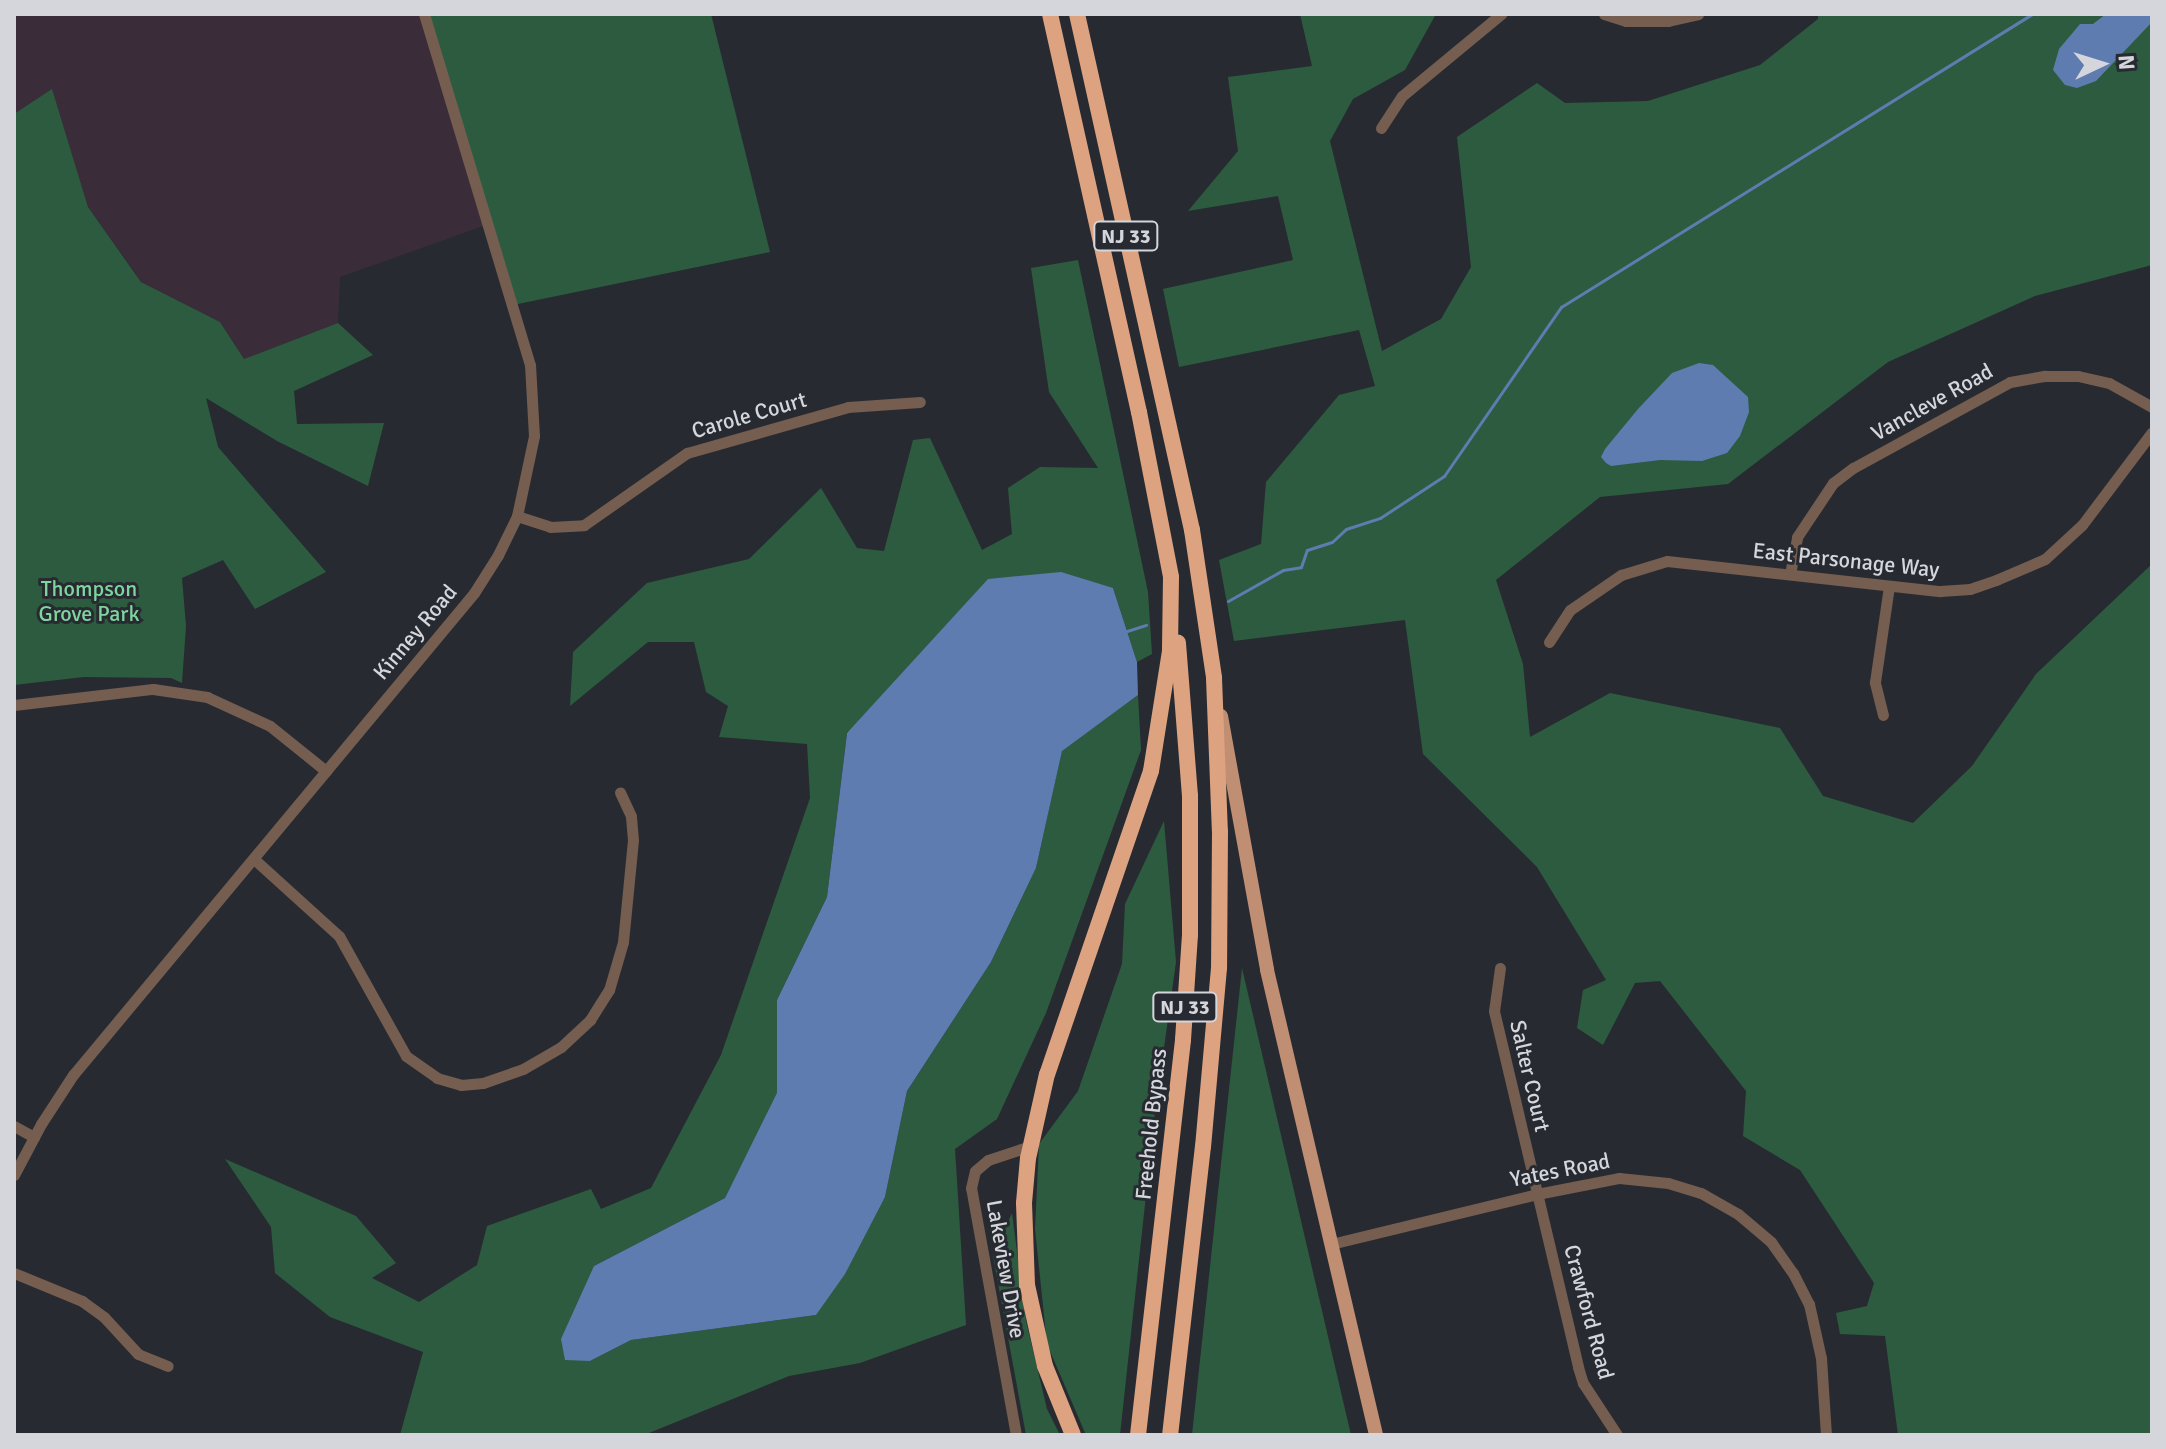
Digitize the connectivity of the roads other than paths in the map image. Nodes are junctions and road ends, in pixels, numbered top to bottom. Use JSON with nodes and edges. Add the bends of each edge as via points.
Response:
{"nodes":[{"id":1,"x":424,"y":14,"type":"edge"},
{"id":2,"x":1050,"y":14,"type":"edge"},
{"id":3,"x":1077,"y":14,"type":"edge"},
{"id":4,"x":1501,"y":14,"type":"edge"},
{"id":5,"x":1604,"y":14,"type":"edge"},
{"id":6,"x":1698,"y":14,"type":"edge"},
{"id":7,"x":1381,"y":128,"type":"dead end"},
{"id":8,"x":920,"y":402,"type":"dead end"},
{"id":9,"x":2152,"y":407,"type":"edge"},
{"id":10,"x":2152,"y":432,"type":"edge"},
{"id":11,"x":517,"y":516,"type":"junction"},
{"id":12,"x":1790,"y":574,"type":"junction"},
{"id":13,"x":1171,"y":577,"type":"junction"},
{"id":14,"x":1889,"y":586,"type":"junction"},
{"id":15,"x":1549,"y":642,"type":"dead end"},
{"id":16,"x":1214,"y":678,"type":"junction"},
{"id":17,"x":14,"y":705,"type":"edge"},
{"id":18,"x":1883,"y":715,"type":"dead end"},
{"id":19,"x":326,"y":771,"type":"junction"},
{"id":20,"x":620,"y":792,"type":"dead end"},
{"id":21,"x":254,"y":859,"type":"junction"},
{"id":22,"x":1500,"y":968,"type":"dead end"},
{"id":23,"x":14,"y":1126,"type":"edge"},
{"id":24,"x":34,"y":1137,"type":"junction"},
{"id":25,"x":1030,"y":1146,"type":"junction"},
{"id":26,"x":14,"y":1175,"type":"edge"},
{"id":27,"x":1537,"y":1194,"type":"junction"},
{"id":28,"x":1331,"y":1244,"type":"junction"},
{"id":29,"x":14,"y":1273,"type":"edge"},
{"id":30,"x":168,"y":1366,"type":"dead end"},
{"id":31,"x":1016,"y":1435,"type":"edge"},
{"id":32,"x":1073,"y":1435,"type":"edge"},
{"id":33,"x":1138,"y":1435,"type":"edge"},
{"id":34,"x":1170,"y":1435,"type":"edge"},
{"id":35,"x":1376,"y":1435,"type":"edge"},
{"id":36,"x":1617,"y":1435,"type":"edge"},
{"id":37,"x":1826,"y":1435,"type":"edge"}],
"edges":[{"from":1,"to":11,"type":"street","name":"Kinney Road","via":[[530,365],[534,436]]},
{"from":2,"to":13,"type":"highway","number":"NJ 33"},
{"from":3,"to":16,"type":"highway","number":"NJ 33","via":[[1189,516]]},
{"from":4,"to":7,"type":"street","via":[[1402,96]]},
{"from":5,"to":6,"type":"street","via":[[1626,21],[1668,21]]},
{"from":8,"to":11,"type":"street","name":"Carole Court","via":[[848,407],[687,453],[584,525],[550,527]]},
{"from":9,"to":12,"type":"street","name":"Vancleve Road","via":[[2109,383],[2078,376],[2010,382],[1833,483],[1797,537]]},
{"from":10,"to":14,"type":"street","name":"East Parsonage Way","via":[[2082,525],[2045,559],[1970,589]]},
{"from":11,"to":19,"type":"street","name":"Kinney Road","via":[[474,593]]},
{"from":12,"to":14,"type":"street","name":"East Parsonage Way"},
{"from":12,"to":15,"type":"street","name":"East Parsonage Way","via":[[1667,561],[1640,567],[1570,610]]},
{"from":13,"to":25,"type":"highway","via":[[1168,665],[1151,771],[1047,1074]]},
{"from":13,"to":33,"type":"highway","name":"Freehold Bypass","number":"NJ 33","via":[[1190,796],[1190,935]]},
{"from":14,"to":18,"type":"street","via":[[1875,682]]},
{"from":16,"to":28,"type":"main road","via":[[1267,970]]},
{"from":16,"to":34,"type":"highway","number":"NJ 33","via":[[1218,983]]},
{"from":17,"to":19,"type":"street","via":[[153,689],[207,697],[270,726]]},
{"from":19,"to":21,"type":"street","name":"Kinney Road"},
{"from":20,"to":21,"type":"street","via":[[633,823],[633,840],[623,942],[609,990],[590,1020],[561,1047],[523,1069],[483,1083],[461,1085],[437,1078],[406,1056],[339,936]]},
{"from":21,"to":24,"type":"street","name":"Kinney Road","via":[[73,1075]]},
{"from":22,"to":27,"type":"street","name":"Salter Court","via":[[1494,1011]]},
{"from":23,"to":24,"type":"street"},
{"from":24,"to":26,"type":"street","name":"Kinney Road"},
{"from":25,"to":31,"type":"street","name":"Lakeview Drive","via":[[988,1160],[975,1171],[971,1188]]},
{"from":25,"to":32,"type":"highway","via":[[1024,1203],[1027,1285],[1045,1366]]},
{"from":27,"to":28,"type":"street","name":"Yates Road"},
{"from":27,"to":36,"type":"street","name":"Crawford Road","via":[[1583,1383]]},
{"from":27,"to":37,"type":"street","name":"Yates Road","via":[[1619,1178],[1668,1183],[1738,1214],[1771,1242],[1809,1304],[1821,1358]]},
{"from":28,"to":35,"type":"main road"},
{"from":29,"to":30,"type":"street","via":[[82,1301],[138,1354]]}]}
